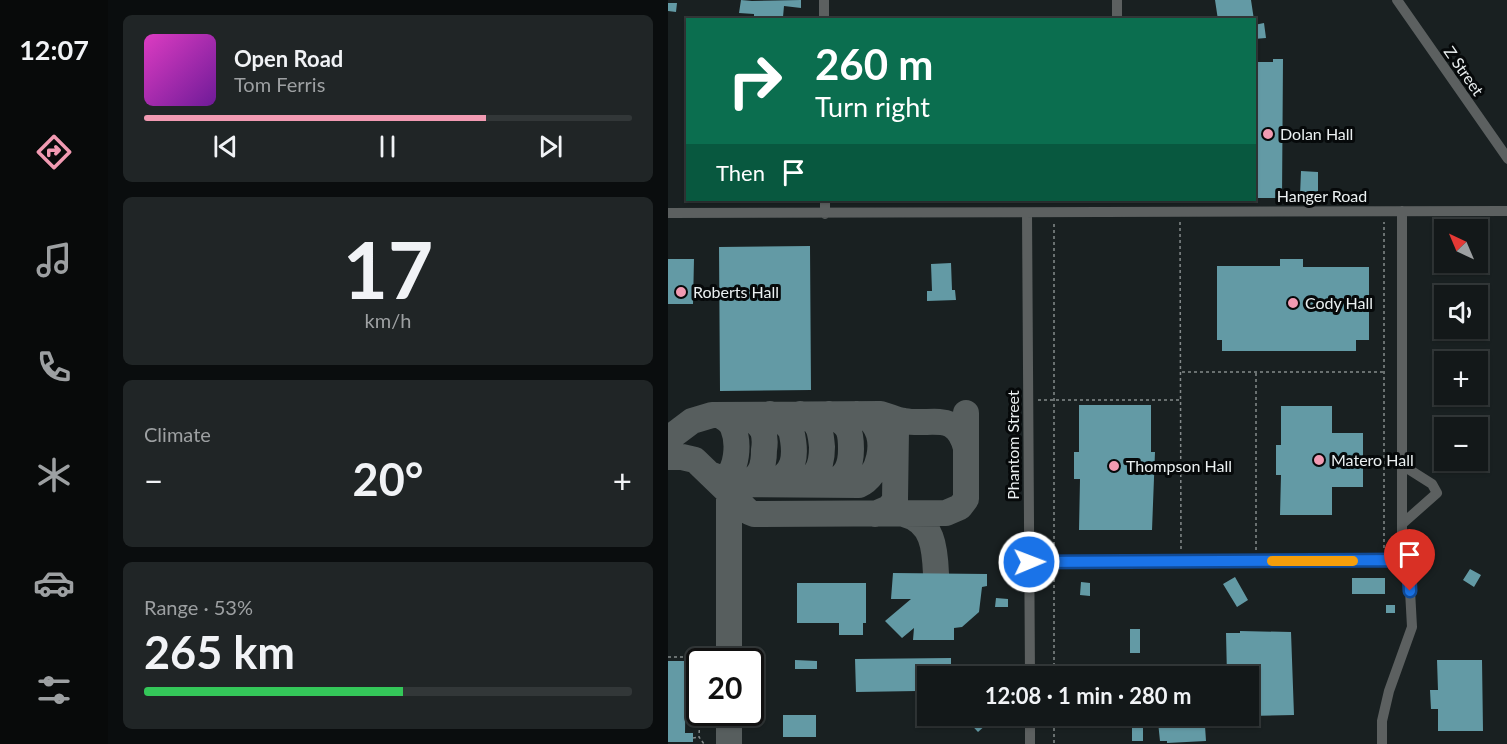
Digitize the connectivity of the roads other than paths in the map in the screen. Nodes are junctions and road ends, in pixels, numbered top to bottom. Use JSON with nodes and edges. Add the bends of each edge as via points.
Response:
{"nodes":[{"id":1,"x":824,"y":0,"type":"edge"},
{"id":2,"x":1117,"y":0,"type":"edge"},
{"id":3,"x":1397,"y":0,"type":"edge"},
{"id":4,"x":824,"y":18,"type":"edge"},
{"id":5,"x":1117,"y":18,"type":"edge"},
{"id":6,"x":1508,"y":159,"type":"edge"},
{"id":7,"x":826,"y":201,"type":"edge"},
{"id":8,"x":1118,"y":201,"type":"edge"},
{"id":9,"x":1402,"y":211,"type":"junction"},
{"id":10,"x":1508,"y":211,"type":"edge"},
{"id":11,"x":1118,"y":212,"type":"junction"},
{"id":12,"x":668,"y":213,"type":"edge"},
{"id":13,"x":1027,"y":213,"type":"junction"},
{"id":14,"x":826,"y":214,"type":"junction"},
{"id":15,"x":1402,"y":465,"type":"junction"},
{"id":16,"x":1402,"y":524,"type":"junction"},
{"id":17,"x":1404,"y":560,"type":"junction"},
{"id":18,"x":1029,"y":562,"type":"junction"},
{"id":19,"x":1030,"y":666,"type":"edge"},
{"id":20,"x":1030,"y":726,"type":"edge"},
{"id":21,"x":1030,"y":744,"type":"edge"},
{"id":22,"x":1382,"y":744,"type":"edge"}],
"edges":[{"from":1,"to":4,"type":"street"},
{"from":2,"to":5,"type":"street"},
{"from":3,"to":6,"type":"street","name":"Z Street"},
{"from":7,"to":14,"type":"street"},
{"from":8,"to":11,"type":"street"},
{"from":9,"to":10,"type":"street","name":"Hanger Road"},
{"from":9,"to":11,"type":"street","name":"Hanger Road"},
{"from":9,"to":15,"type":"street"},
{"from":11,"to":13,"type":"street","name":"Hanger Road"},
{"from":12,"to":14,"type":"street","name":"Hanger Road"},
{"from":13,"to":14,"type":"street","name":"Hanger Road"},
{"from":13,"to":18,"type":"street","name":"Phantom Street"},
{"from":15,"to":16,"type":"street"},
{"from":15,"to":16,"type":"street","via":[[1432,484],[1437,493]]},
{"from":16,"to":17,"type":"street"},
{"from":17,"to":18,"type":"street"},
{"from":17,"to":22,"type":"street","via":[[1409,572],[1412,627],[1389,692],[1382,720]]},
{"from":18,"to":19,"type":"street","name":"Phantom Street"},
{"from":20,"to":21,"type":"street"}]}
